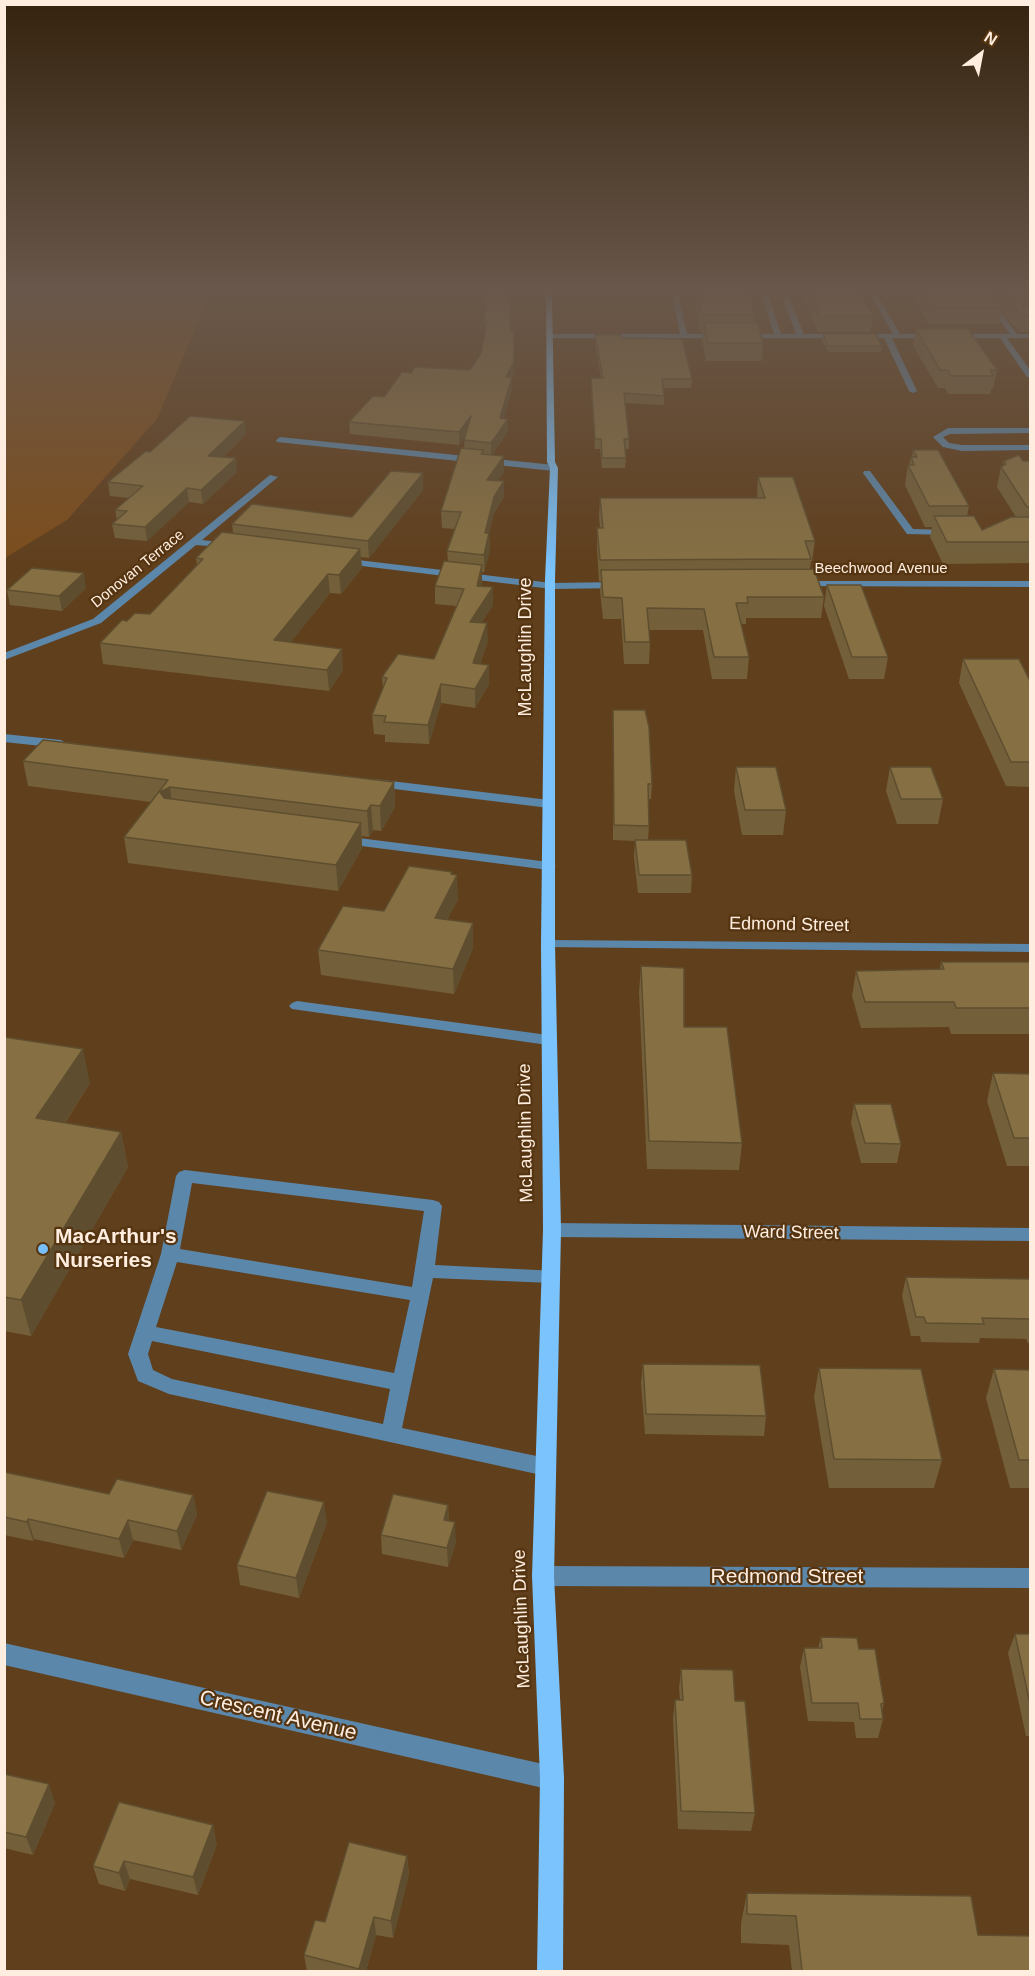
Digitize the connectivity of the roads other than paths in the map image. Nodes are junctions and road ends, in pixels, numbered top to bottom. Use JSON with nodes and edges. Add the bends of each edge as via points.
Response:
{"nodes":[{"id":1,"x":550,"y":386,"type":"edge"},
{"id":2,"x":911,"y":386,"type":"edge"},
{"id":3,"x":913,"y":391,"type":"dead end"},
{"id":4,"x":1030,"y":430,"type":"edge"},
{"id":5,"x":280,"y":440,"type":"dead end"},
{"id":6,"x":1030,"y":448,"type":"edge"},
{"id":7,"x":554,"y":468,"type":"junction"},
{"id":8,"x":867,"y":473,"type":"dead end"},
{"id":9,"x":273,"y":477,"type":"dead end"},
{"id":10,"x":965,"y":533,"type":"edge"},
{"id":11,"x":195,"y":542,"type":"junction"},
{"id":12,"x":243,"y":548,"type":"edge"},
{"id":13,"x":326,"y":559,"type":"edge"},
{"id":14,"x":629,"y":584,"type":"edge"},
{"id":15,"x":783,"y":584,"type":"edge"},
{"id":16,"x":1030,"y":584,"type":"edge"},
{"id":17,"x":552,"y":586,"type":"junction"},
{"id":18,"x":4,"y":657,"type":"edge"},
{"id":19,"x":4,"y":738,"type":"edge"},
{"id":20,"x":78,"y":746,"type":"edge"},
{"id":21,"x":361,"y":781,"type":"edge"},
{"id":22,"x":549,"y":804,"type":"junction"},
{"id":23,"x":326,"y":837,"type":"edge"},
{"id":24,"x":549,"y":866,"type":"junction"},
{"id":25,"x":548,"y":944,"type":"junction"},
{"id":26,"x":1030,"y":948,"type":"edge"},
{"id":27,"x":297,"y":1006,"type":"dead end"},
{"id":28,"x":548,"y":1040,"type":"junction"},
{"id":29,"x":552,"y":1230,"type":"junction"},
{"id":30,"x":1030,"y":1235,"type":"edge"},
{"id":31,"x":170,"y":1254,"type":"junction"},
{"id":32,"x":425,"y":1271,"type":"junction"},
{"id":33,"x":551,"y":1276,"type":"junction"},
{"id":34,"x":420,"y":1295,"type":"junction"},
{"id":35,"x":146,"y":1332,"type":"junction"},
{"id":36,"x":402,"y":1383,"type":"junction"},
{"id":37,"x":391,"y":1433,"type":"junction"},
{"id":38,"x":546,"y":1467,"type":"junction"},
{"id":39,"x":543,"y":1576,"type":"junction"},
{"id":40,"x":1030,"y":1578,"type":"edge"},
{"id":41,"x":4,"y":1654,"type":"edge"},
{"id":42,"x":552,"y":1778,"type":"junction"},
{"id":43,"x":550,"y":1971,"type":"edge"}],
"edges":[{"from":1,"to":7,"type":"main road","name":"McLaughlin Drive"},
{"from":2,"to":3,"type":"street"},
{"from":4,"to":6,"type":"street","via":[[948,431],[937,436],[946,445],[962,448]]},
{"from":5,"to":7,"type":"street"},
{"from":7,"to":17,"type":"main road","name":"McLaughlin Drive"},
{"from":8,"to":10,"type":"street","via":[[910,532]]},
{"from":9,"to":11,"type":"street","name":"Donovan Terrace"},
{"from":11,"to":12,"type":"street"},
{"from":11,"to":18,"type":"street","name":"Donovan Terrace","via":[[97,621]]},
{"from":13,"to":17,"type":"street"},
{"from":14,"to":17,"type":"street"},
{"from":15,"to":16,"type":"street","name":"Beechwood Avenue"},
{"from":17,"to":22,"type":"main road","name":"McLaughlin Drive"},
{"from":19,"to":20,"type":"street"},
{"from":21,"to":22,"type":"street"},
{"from":22,"to":24,"type":"main road","name":"McLaughlin Drive"},
{"from":23,"to":24,"type":"street"},
{"from":24,"to":25,"type":"main road","name":"McLaughlin Drive"},
{"from":25,"to":26,"type":"street","name":"Edmond Street"},
{"from":25,"to":28,"type":"main road","name":"McLaughlin Drive"},
{"from":27,"to":28,"type":"street"},
{"from":28,"to":29,"type":"main road","name":"McLaughlin Drive"},
{"from":29,"to":30,"type":"street","name":"Ward Street"},
{"from":29,"to":33,"type":"main road","name":"McLaughlin Drive"},
{"from":31,"to":32,"type":"street","via":[[185,1176],[433,1206]]},
{"from":31,"to":34,"type":"street"},
{"from":31,"to":35,"type":"street"},
{"from":32,"to":33,"type":"street"},
{"from":32,"to":34,"type":"street"},
{"from":33,"to":38,"type":"main road","name":"McLaughlin Drive"},
{"from":34,"to":36,"type":"street"},
{"from":35,"to":36,"type":"street"},
{"from":35,"to":37,"type":"street","via":[[138,1354],[145,1375],[169,1386]]},
{"from":36,"to":37,"type":"street"},
{"from":37,"to":38,"type":"street"},
{"from":38,"to":39,"type":"main road","name":"McLaughlin Drive"},
{"from":39,"to":40,"type":"street","name":"Redmond Street"},
{"from":39,"to":42,"type":"main road","name":"McLaughlin Drive"},
{"from":41,"to":42,"type":"street","name":"Crescent Avenue"},
{"from":42,"to":43,"type":"main road","name":"McLaughlin Drive"}]}
